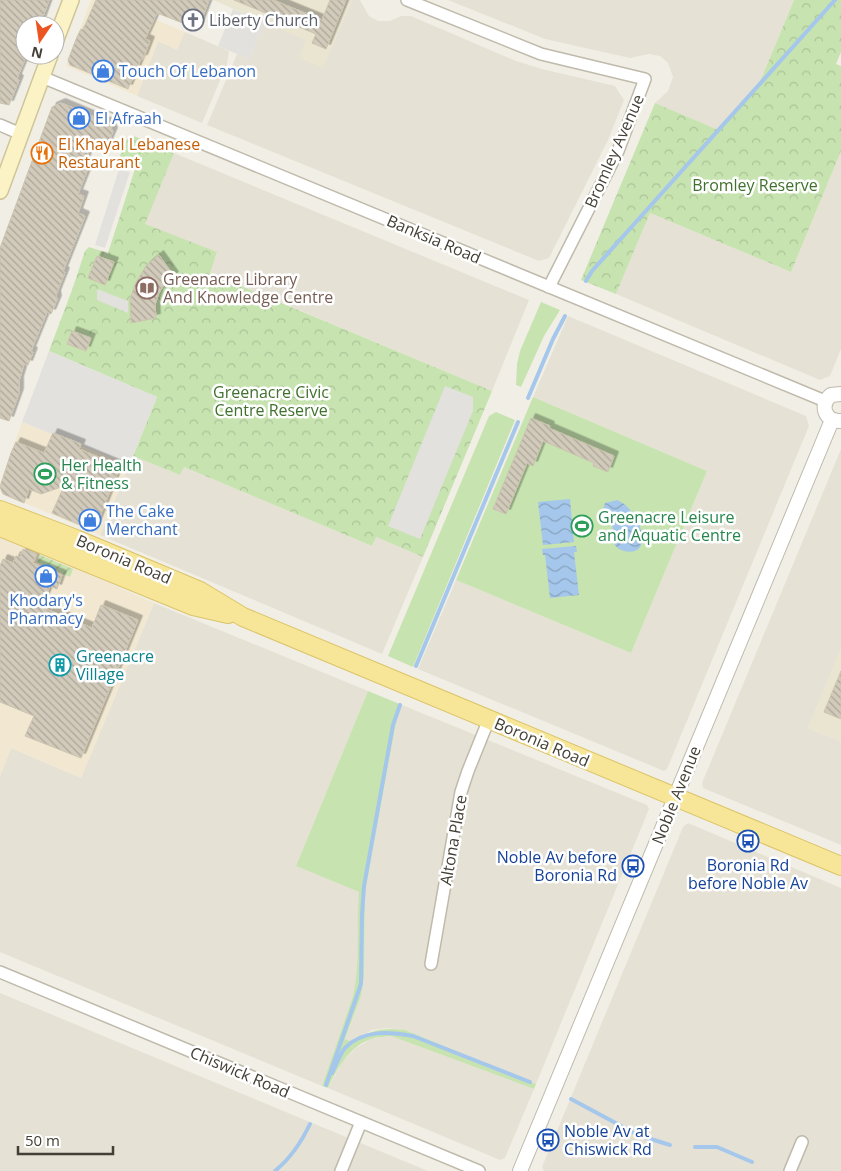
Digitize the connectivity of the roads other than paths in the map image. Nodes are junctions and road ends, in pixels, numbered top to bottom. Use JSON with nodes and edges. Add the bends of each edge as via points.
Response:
{"nodes":[{"id":1,"x":71,"y":0,"type":"edge"},
{"id":2,"x":407,"y":0,"type":"edge"},
{"id":3,"x":65,"y":16,"type":"edge"},
{"id":4,"x":46,"y":65,"type":"edge"},
{"id":5,"x":42,"y":77,"type":"junction"},
{"id":6,"x":0,"y":125,"type":"edge"},
{"id":7,"x":21,"y":134,"type":"junction"},
{"id":8,"x":0,"y":191,"type":"edge"},
{"id":9,"x":550,"y":287,"type":"junction"},
{"id":10,"x":841,"y":394,"type":"edge"},
{"id":11,"x":825,"y":401,"type":"junction"},
{"id":12,"x":836,"y":420,"type":"edge"},
{"id":13,"x":0,"y":510,"type":"edge"},
{"id":14,"x":0,"y":527,"type":"edge"},
{"id":15,"x":243,"y":617,"type":"junction"},
{"id":16,"x":489,"y":719,"type":"junction"},
{"id":17,"x":675,"y":797,"type":"junction"},
{"id":18,"x":841,"y":866,"type":"edge"},
{"id":19,"x":431,"y":964,"type":"dead end"},
{"id":20,"x":0,"y":972,"type":"edge"},
{"id":21,"x":361,"y":1122,"type":"junction"},
{"id":22,"x":802,"y":1142,"type":"dead end"},
{"id":23,"x":341,"y":1171,"type":"edge"},
{"id":24,"x":479,"y":1171,"type":"edge"},
{"id":25,"x":510,"y":1171,"type":"edge"},
{"id":26,"x":518,"y":1171,"type":"edge"},
{"id":27,"x":790,"y":1171,"type":"edge"}],
"edges":[{"from":1,"to":3,"type":"main road"},
{"from":2,"to":9,"type":"street","name":"Bromley Avenue","via":[[541,54],[645,79],[618,151]]},
{"from":4,"to":5,"type":"main road"},
{"from":5,"to":7,"type":"main road"},
{"from":5,"to":9,"type":"street","name":"Banksia Road"},
{"from":6,"to":7,"type":"street"},
{"from":7,"to":8,"type":"main road"},
{"from":9,"to":11,"type":"street","name":"Banksia Road"},
{"from":10,"to":11,"type":"street","via":[[831,395]]},
{"from":11,"to":12,"type":"street","via":[[824,410],[828,417]]},
{"from":12,"to":17,"type":"street","name":"Noble Avenue"},
{"from":13,"to":15,"type":"main road","name":"Boronia Road","via":[[200,591]]},
{"from":14,"to":15,"type":"main road","name":"Boronia Road","via":[[193,606]]},
{"from":15,"to":16,"type":"main road","name":"Boronia Road"},
{"from":16,"to":17,"type":"main road","name":"Boronia Road"},
{"from":16,"to":19,"type":"street","name":"Altona Place","via":[[461,792]]},
{"from":17,"to":18,"type":"main road","name":"Boronia Road"},
{"from":17,"to":26,"type":"street","name":"Noble Avenue"},
{"from":20,"to":21,"type":"street","name":"Chiswick Road"},
{"from":21,"to":23,"type":"street"},
{"from":21,"to":24,"type":"street","name":"Chiswick Road"},
{"from":22,"to":27,"type":"street"},
{"from":25,"to":26,"type":"street"}]}
